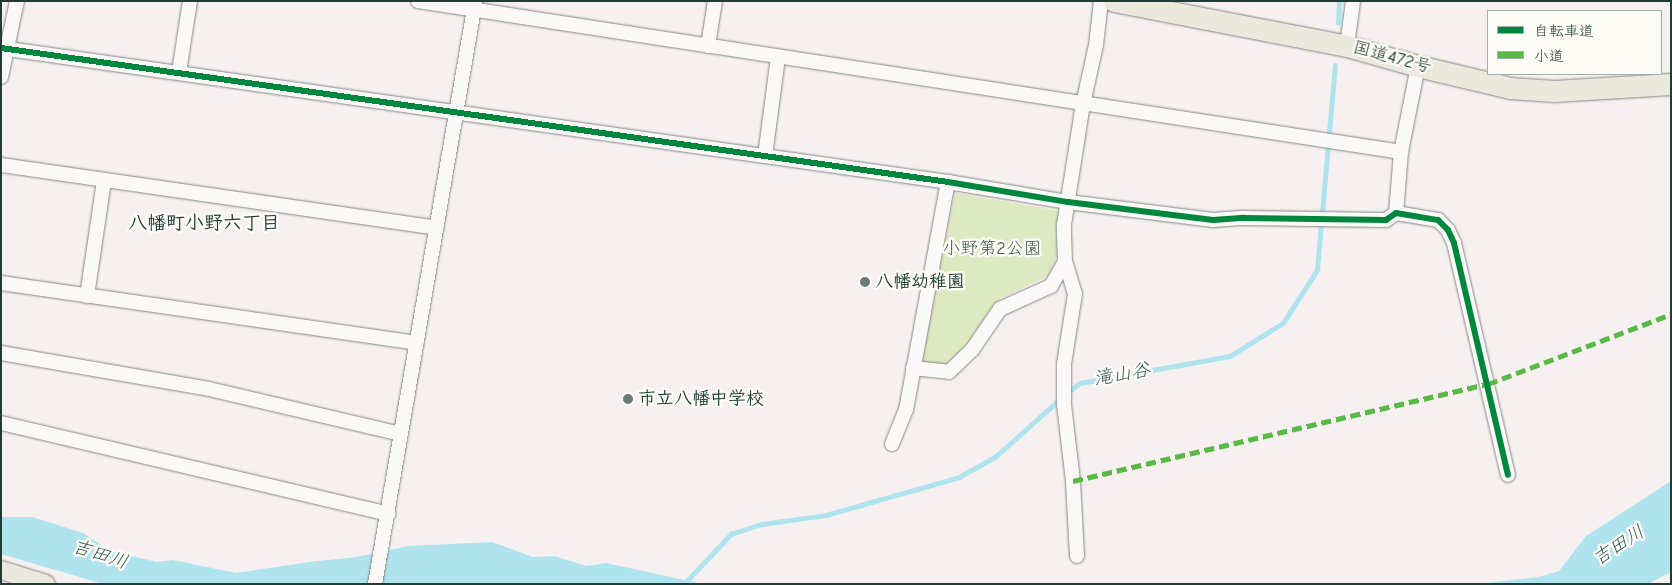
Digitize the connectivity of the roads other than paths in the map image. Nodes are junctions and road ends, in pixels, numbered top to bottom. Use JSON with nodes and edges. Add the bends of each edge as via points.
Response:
{"nodes":[{"id":1,"x":17,"y":1,"type":"edge"},
{"id":2,"x":190,"y":1,"type":"edge"},
{"id":3,"x":418,"y":1,"type":"edge"},
{"id":4,"x":715,"y":1,"type":"edge"},
{"id":5,"x":1101,"y":1,"type":"edge"},
{"id":6,"x":1114,"y":1,"type":"edge"},
{"id":7,"x":1352,"y":1,"type":"edge"},
{"id":8,"x":474,"y":6,"type":"edge"},
{"id":9,"x":708,"y":46,"type":"junction"},
{"id":10,"x":1347,"y":46,"type":"junction"},
{"id":11,"x":5,"y":48,"type":"edge"},
{"id":12,"x":778,"y":57,"type":"junction"},
{"id":13,"x":1418,"y":66,"type":"junction"},
{"id":14,"x":179,"y":72,"type":"junction"},
{"id":15,"x":1,"y":77,"type":"edge"},
{"id":16,"x":1671,"y":84,"type":"edge"},
{"id":17,"x":1083,"y":104,"type":"junction"},
{"id":18,"x":456,"y":112,"type":"junction"},
{"id":19,"x":1401,"y":152,"type":"junction"},
{"id":20,"x":765,"y":156,"type":"junction"},
{"id":21,"x":1,"y":165,"type":"edge"},
{"id":22,"x":104,"y":181,"type":"junction"},
{"id":23,"x":948,"y":182,"type":"junction"},
{"id":24,"x":1068,"y":202,"type":"junction"},
{"id":25,"x":1396,"y":213,"type":"junction"},
{"id":26,"x":436,"y":228,"type":"junction"},
{"id":27,"x":1065,"y":262,"type":"junction"},
{"id":28,"x":1,"y":282,"type":"edge"},
{"id":29,"x":87,"y":296,"type":"junction"},
{"id":30,"x":417,"y":343,"type":"junction"},
{"id":31,"x":1,"y":353,"type":"edge"},
{"id":32,"x":913,"y":368,"type":"junction"},
{"id":33,"x":1,"y":422,"type":"edge"},
{"id":34,"x":402,"y":434,"type":"junction"},
{"id":35,"x":892,"y":444,"type":"dead end"},
{"id":36,"x":1508,"y":475,"type":"dead end"},
{"id":37,"x":388,"y":514,"type":"junction"},
{"id":38,"x":1077,"y":556,"type":"dead end"},
{"id":39,"x":1,"y":570,"type":"edge"},
{"id":40,"x":46,"y":584,"type":"edge"},
{"id":41,"x":375,"y":584,"type":"edge"}],
"edges":[{"from":1,"to":11,"type":"street"},
{"from":2,"to":14,"type":"street"},
{"from":3,"to":8,"type":"street"},
{"from":4,"to":9,"type":"street"},
{"from":5,"to":17,"type":"street","via":[[1096,45]]},
{"from":6,"to":10,"type":"highway","name":"国道472号"},
{"from":7,"to":10,"type":"street"},
{"from":8,"to":9,"type":"street"},
{"from":8,"to":18,"type":"street"},
{"from":9,"to":12,"type":"street"},
{"from":10,"to":13,"type":"highway","name":"国道472号"},
{"from":11,"to":14,"type":"street"},
{"from":11,"to":15,"type":"street"},
{"from":12,"to":17,"type":"street"},
{"from":12,"to":20,"type":"street"},
{"from":13,"to":16,"type":"highway","name":"国道472号","via":[[1510,88],[1554,92]]},
{"from":13,"to":19,"type":"street"},
{"from":14,"to":18,"type":"street"},
{"from":17,"to":19,"type":"street"},
{"from":17,"to":24,"type":"street"},
{"from":18,"to":20,"type":"street"},
{"from":18,"to":26,"type":"street"},
{"from":19,"to":25,"type":"street"},
{"from":20,"to":23,"type":"street"},
{"from":21,"to":22,"type":"street"},
{"from":22,"to":26,"type":"street"},
{"from":22,"to":29,"type":"street"},
{"from":23,"to":24,"type":"street"},
{"from":23,"to":32,"type":"street"},
{"from":24,"to":25,"type":"street","via":[[1213,220],[1386,220]]},
{"from":24,"to":27,"type":"street","via":[[1064,225]]},
{"from":25,"to":36,"type":"street","via":[[1438,220],[1454,243]]},
{"from":26,"to":30,"type":"street"},
{"from":27,"to":32,"type":"street","via":[[1051,286],[1000,309],[972,350],[949,372]]},
{"from":27,"to":38,"type":"street","via":[[1075,294],[1064,364],[1064,404]]},
{"from":28,"to":29,"type":"street"},
{"from":29,"to":30,"type":"street"},
{"from":30,"to":34,"type":"street"},
{"from":31,"to":34,"type":"street","via":[[210,389]]},
{"from":32,"to":35,"type":"street","via":[[906,410]]},
{"from":33,"to":37,"type":"street"},
{"from":34,"to":37,"type":"street"},
{"from":37,"to":41,"type":"street"},
{"from":39,"to":40,"type":"main road"}]}
